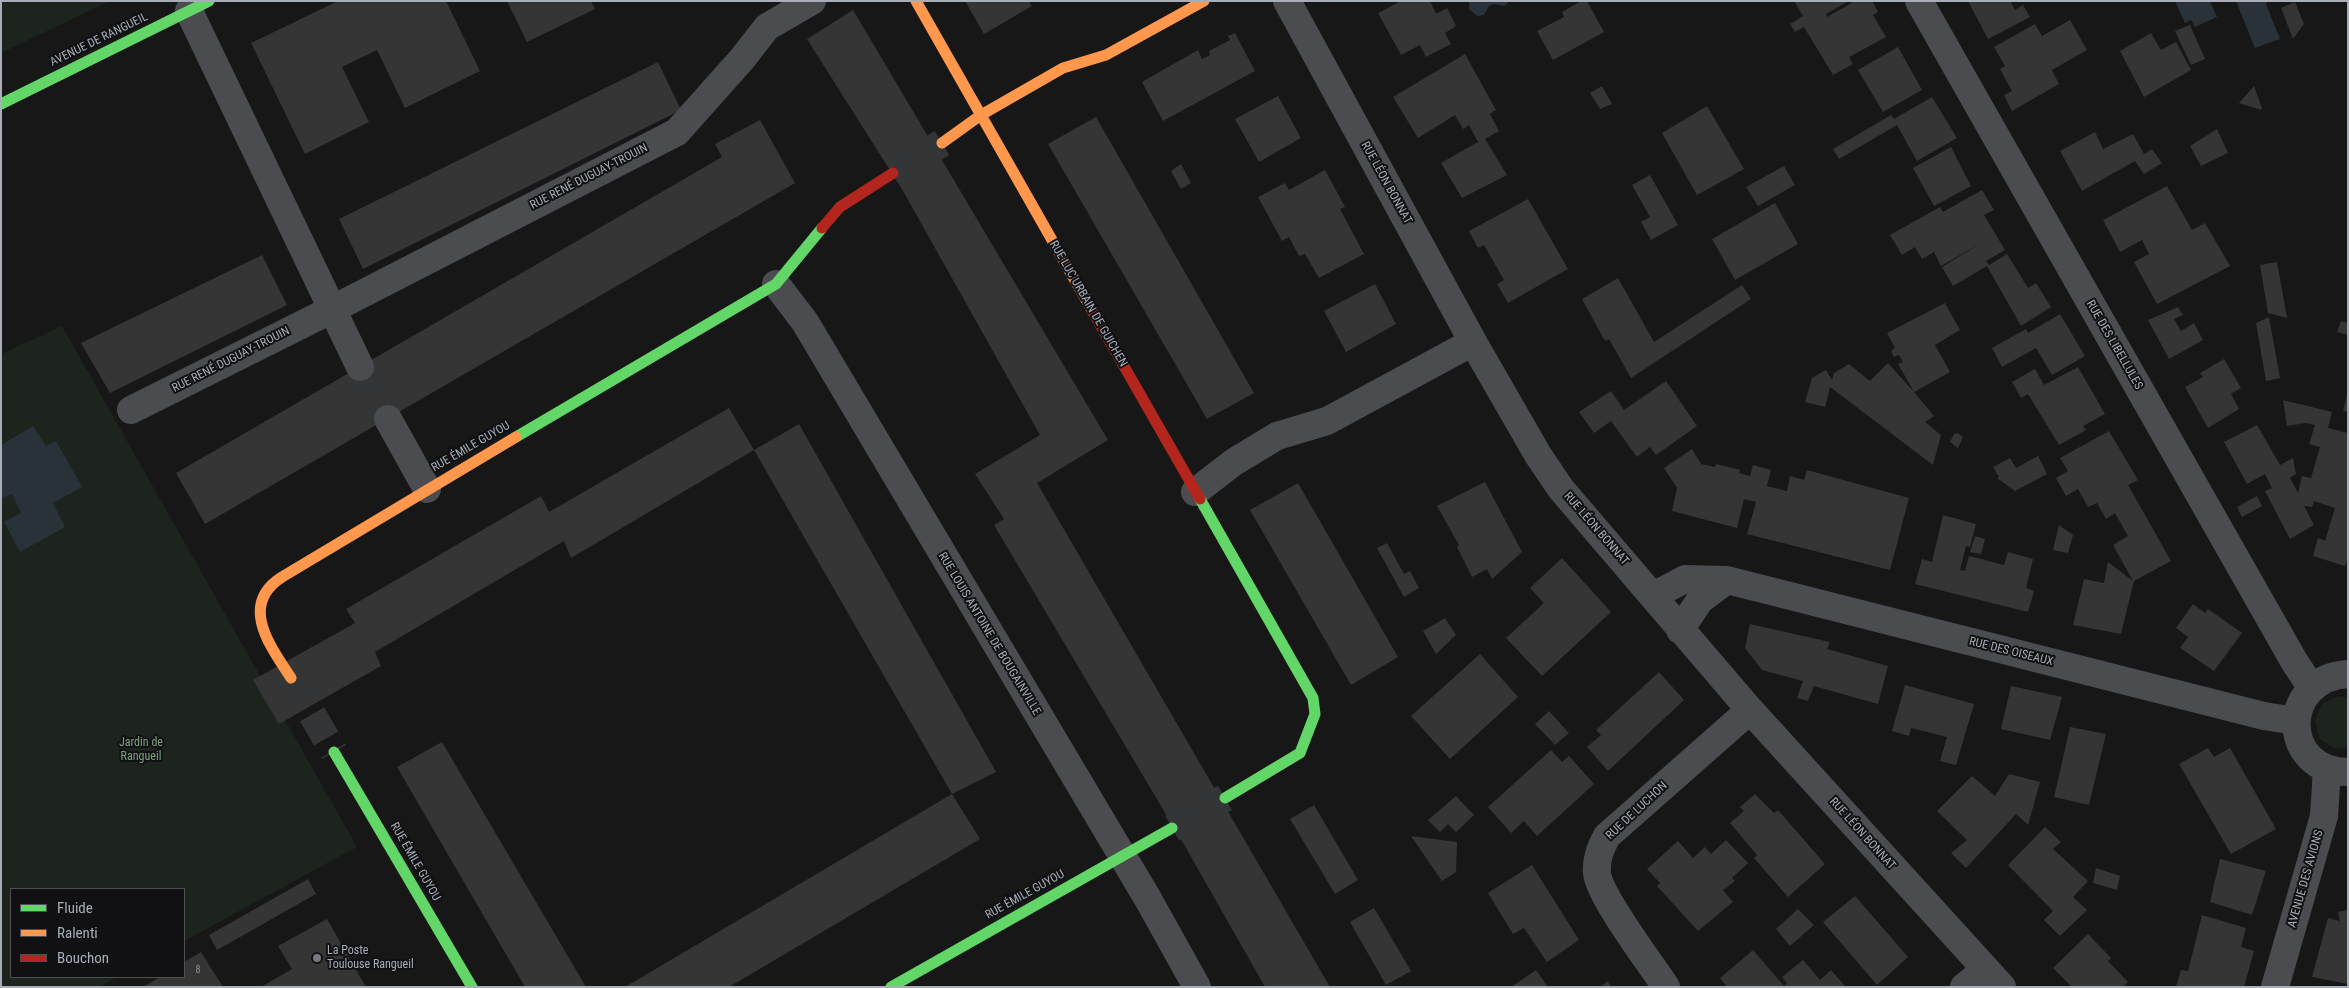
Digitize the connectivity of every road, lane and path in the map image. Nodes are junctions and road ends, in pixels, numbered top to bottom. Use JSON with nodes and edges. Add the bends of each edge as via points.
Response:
{"nodes":[{"id":1,"x":812,"y":1,"type":"edge"},
{"id":2,"x":916,"y":1,"type":"edge"},
{"id":3,"x":1204,"y":1,"type":"edge"},
{"id":4,"x":1287,"y":1,"type":"edge"},
{"id":5,"x":1919,"y":1,"type":"edge"},
{"id":6,"x":199,"y":6,"type":"edge"},
{"id":7,"x":1,"y":104,"type":"edge"},
{"id":8,"x":981,"y":115,"type":"junction"},
{"id":9,"x":942,"y":143,"type":"tunnel mouth"},
{"id":10,"x":893,"y":173,"type":"tunnel mouth"},
{"id":11,"x":776,"y":284,"type":"junction"},
{"id":12,"x":331,"y":310,"type":"junction"},
{"id":13,"x":1473,"y":342,"type":"junction"},
{"id":14,"x":360,"y":367,"type":"tunnel mouth"},
{"id":15,"x":131,"y":410,"type":"dead end"},
{"id":16,"x":388,"y":418,"type":"tunnel mouth"},
{"id":17,"x":427,"y":489,"type":"junction"},
{"id":18,"x":1195,"y":492,"type":"junction"},
{"id":19,"x":1727,"y":580,"type":"junction"},
{"id":20,"x":1653,"y":596,"type":"junction"},
{"id":21,"x":1680,"y":630,"type":"junction"},
{"id":22,"x":2348,"y":674,"type":"edge"},
{"id":23,"x":291,"y":678,"type":"tunnel mouth"},
{"id":24,"x":2311,"y":688,"type":"junction"},
{"id":25,"x":1750,"y":710,"type":"junction"},
{"id":26,"x":2296,"y":721,"type":"junction"},
{"id":27,"x":334,"y":752,"type":"tunnel mouth"},
{"id":28,"x":2337,"y":771,"type":"edge"},
{"id":29,"x":1225,"y":798,"type":"tunnel mouth"},
{"id":30,"x":1172,"y":828,"type":"tunnel mouth"},
{"id":31,"x":1122,"y":858,"type":"junction"},
{"id":32,"x":1984,"y":981,"type":"edge"},
{"id":33,"x":472,"y":987,"type":"edge"},
{"id":34,"x":891,"y":987,"type":"edge"},
{"id":35,"x":1197,"y":987,"type":"edge"},
{"id":36,"x":1666,"y":987,"type":"edge"},
{"id":37,"x":2275,"y":987,"type":"edge"}],
"edges":[{"from":1,"to":12,"type":"street","name":"RUE RENÉ DUGUAY-TROUIN","via":[[767,27],[677,132]]},
{"from":2,"to":8,"type":"street"},
{"from":3,"to":8,"type":"street","via":[[1106,55],[1063,68]]},
{"from":4,"to":13,"type":"street","name":"RUE LÉON BONNAT"},
{"from":5,"to":24,"type":"street","name":"RUE DES LIBELLULES"},
{"from":6,"to":7,"type":"street","name":"AVENUE DE RANGUEIL"},
{"from":6,"to":12,"type":"street"},
{"from":8,"to":9,"type":"street"},
{"from":8,"to":18,"type":"street","name":"RUE LUC URBAIN DE GUICHEN"},
{"from":10,"to":11,"type":"street","via":[[840,207]]},
{"from":11,"to":17,"type":"street","name":"RUE ÉMILE GUYOU"},
{"from":11,"to":31,"type":"street","name":"RUE LOUIS ANTOINE DE BOUGAINVILLE","via":[[805,322]]},
{"from":12,"to":14,"type":"street"},
{"from":12,"to":15,"type":"street","name":"RUE RENÉ DUGUAY-TROUIN"},
{"from":13,"to":18,"type":"street","via":[[1327,421],[1277,436],[1234,462]]},
{"from":13,"to":20,"type":"street","name":"RUE LÉON BONNAT","via":[[1561,489]]},
{"from":16,"to":17,"type":"street"},
{"from":17,"to":23,"type":"street","name":"RUE ÉMILE GUYOU","via":[[282,576],[267,589],[259,621]]},
{"from":18,"to":29,"type":"street","name":"RUE LUC URBAIN DE GUICHEN","via":[[1313,698],[1315,714],[1300,753]]},
{"from":19,"to":20,"type":"street","name":"RUE DES OISEAUX","via":[[1685,579]]},
{"from":19,"to":21,"type":"street","via":[[1700,600]]},
{"from":19,"to":26,"type":"street","name":"RUE DES OISEAUX","via":[[2264,716]]},
{"from":20,"to":21,"type":"street","name":"RUE LÉON BONNAT"},
{"from":21,"to":25,"type":"street","name":"RUE LÉON BONNAT"},
{"from":22,"to":24,"type":"street","via":[[2323,679]]},
{"from":24,"to":26,"type":"street","via":[[2303,697]]},
{"from":25,"to":32,"type":"street","name":"RUE LÉON BONNAT"},
{"from":25,"to":36,"type":"street","name":"RUE DE LUCHON","via":[[1607,836],[1598,853],[1597,875],[1606,897]]},
{"from":26,"to":28,"type":"street","via":[[2303,750],[2318,765]]},
{"from":27,"to":33,"type":"street","name":"RUE ÉMILE GUYOU"},
{"from":28,"to":37,"type":"street","name":"AVENUE DES AVIONS"},
{"from":30,"to":31,"type":"street","name":"RUE ÉMILE GUYOU"},
{"from":31,"to":34,"type":"street","name":"RUE ÉMILE GUYOU"},
{"from":31,"to":35,"type":"street","name":"RUE LOUIS ANTOINE DE BOUGAINVILLE"}]}
